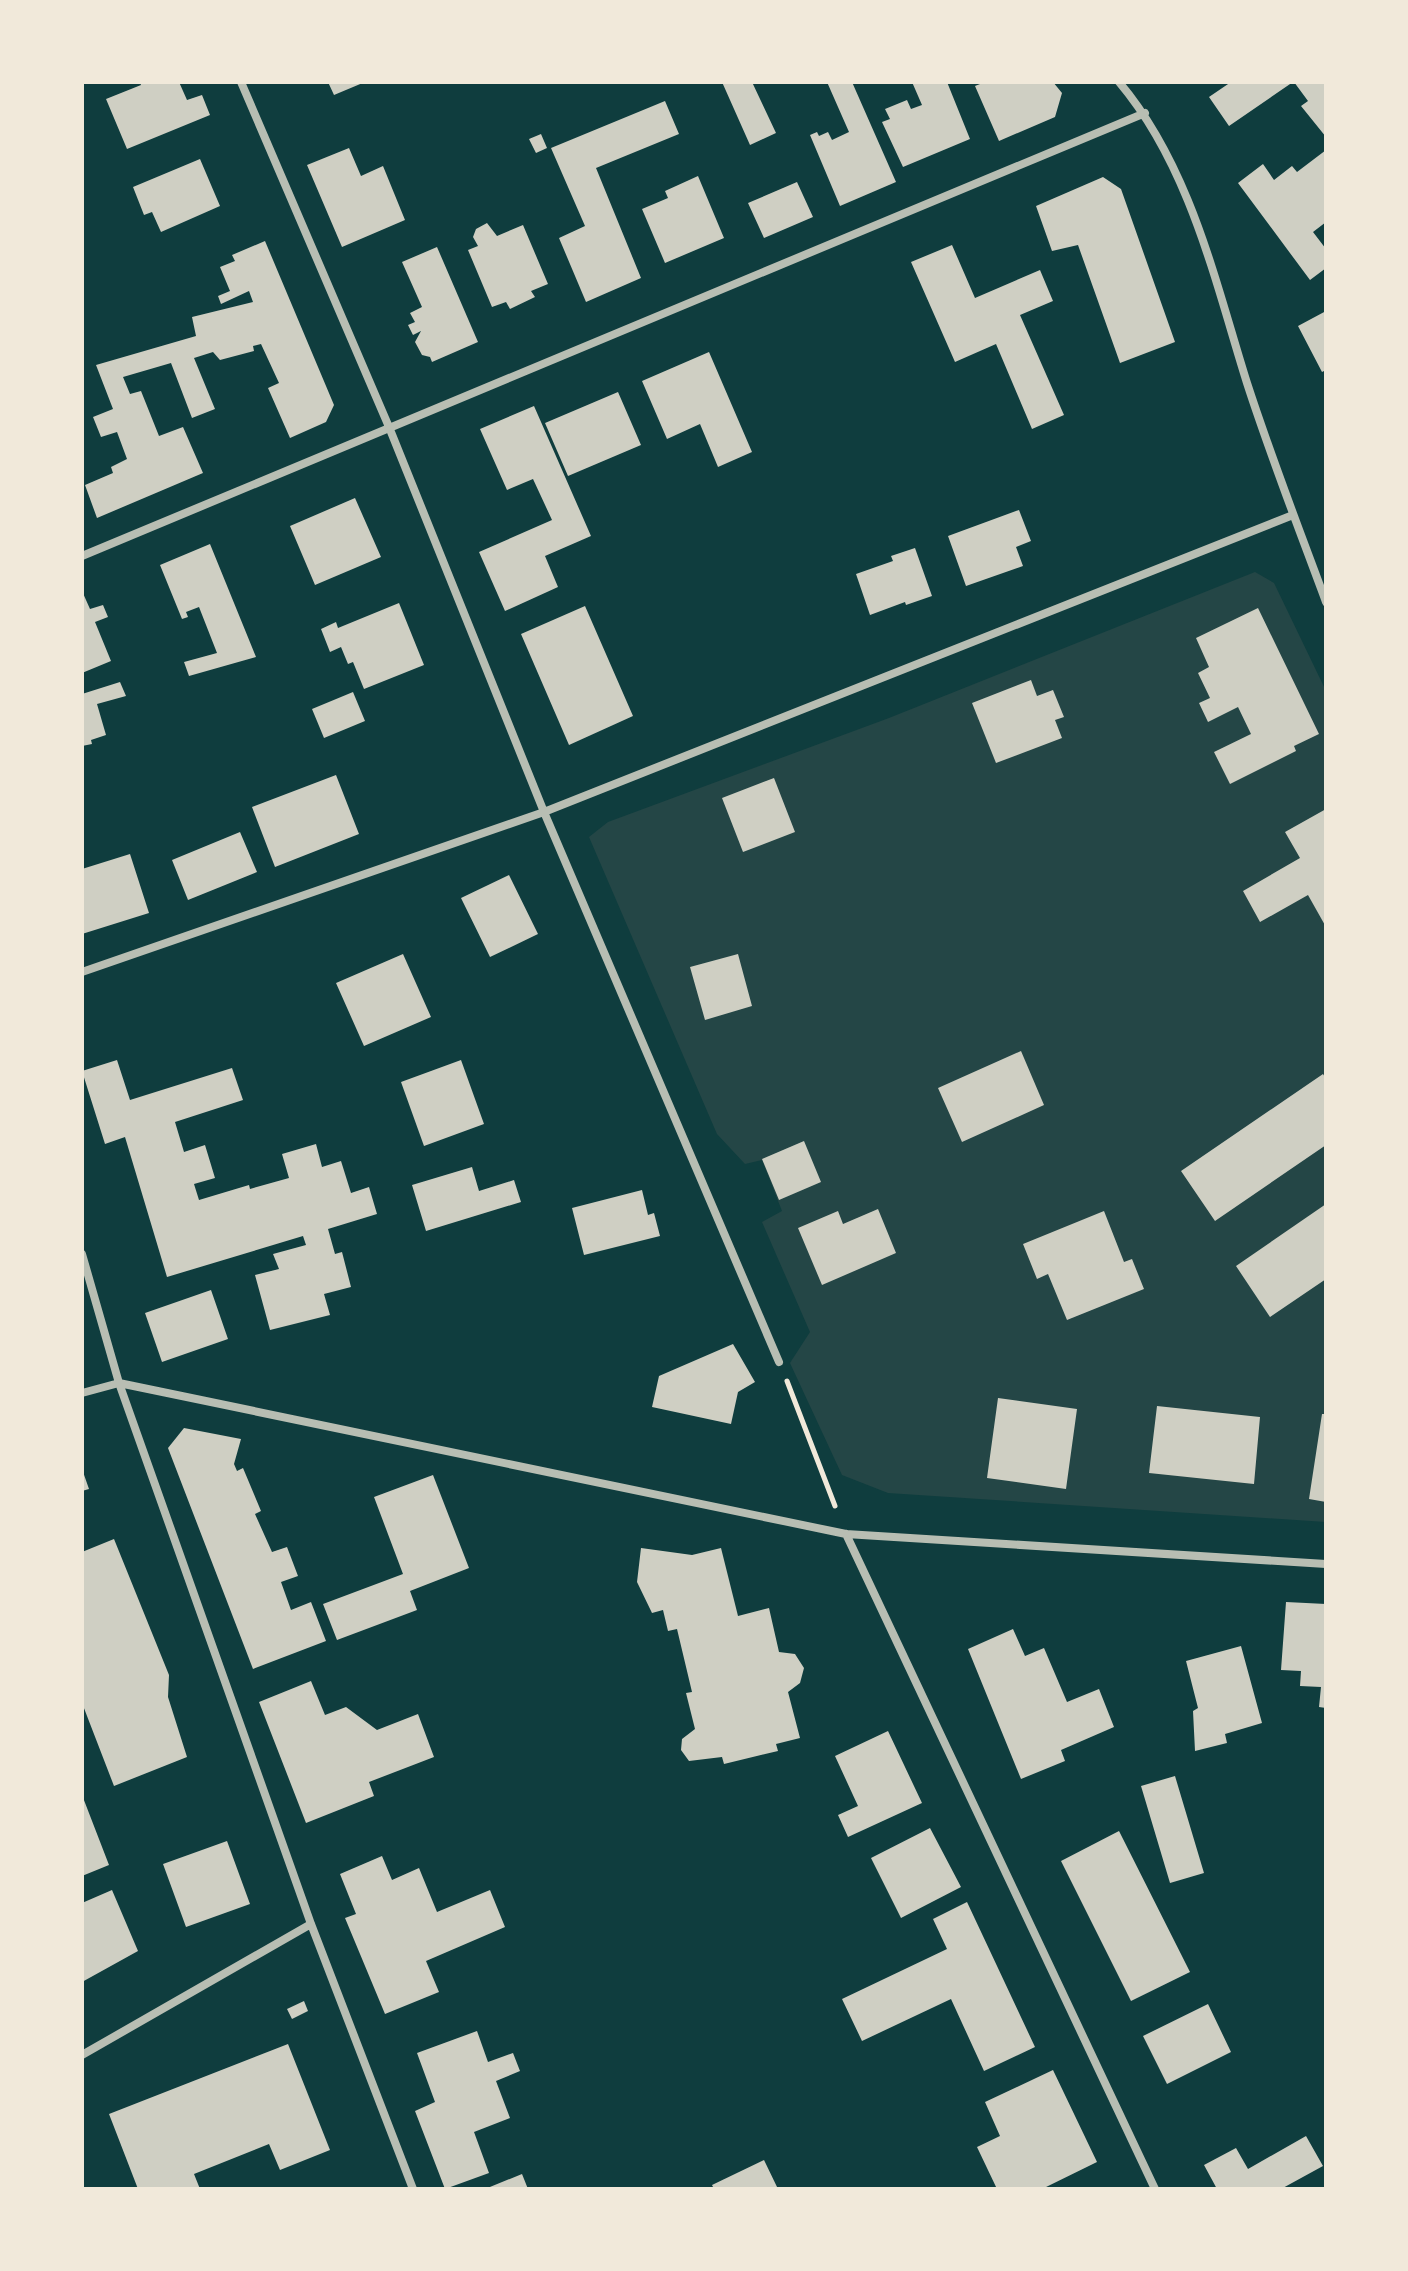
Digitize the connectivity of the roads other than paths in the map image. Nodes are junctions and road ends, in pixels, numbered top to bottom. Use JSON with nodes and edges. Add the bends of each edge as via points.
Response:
{"nodes":[{"id":1,"x":241,"y":82,"type":"edge"},
{"id":2,"x":1119,"y":82,"type":"edge"},
{"id":3,"x":1145,"y":113,"type":"junction"},
{"id":4,"x":389,"y":427,"type":"junction"},
{"id":5,"x":1293,"y":515,"type":"junction"},
{"id":6,"x":82,"y":556,"type":"edge"},
{"id":7,"x":1326,"y":602,"type":"edge"},
{"id":8,"x":544,"y":812,"type":"junction"},
{"id":9,"x":82,"y":972,"type":"edge"},
{"id":10,"x":82,"y":1254,"type":"edge"},
{"id":11,"x":779,"y":1362,"type":"road end"},
{"id":12,"x":119,"y":1383,"type":"junction"},
{"id":13,"x":82,"y":1393,"type":"edge"},
{"id":14,"x":846,"y":1534,"type":"junction"},
{"id":15,"x":1326,"y":1564,"type":"edge"},
{"id":16,"x":311,"y":1924,"type":"junction"},
{"id":17,"x":82,"y":2055,"type":"edge"},
{"id":18,"x":413,"y":2189,"type":"edge"},
{"id":19,"x":1155,"y":2189,"type":"edge"}],
"edges":[{"from":1,"to":4,"type":"street"},
{"from":2,"to":3,"type":"street"},
{"from":3,"to":4,"type":"street"},
{"from":3,"to":5,"type":"street","via":[[1192,210]]},
{"from":4,"to":6,"type":"street"},
{"from":4,"to":8,"type":"street"},
{"from":5,"to":7,"type":"street"},
{"from":5,"to":8,"type":"street"},
{"from":8,"to":9,"type":"street"},
{"from":8,"to":11,"type":"street"},
{"from":10,"to":12,"type":"street"},
{"from":12,"to":13,"type":"street"},
{"from":12,"to":14,"type":"street"},
{"from":12,"to":16,"type":"street"},
{"from":14,"to":15,"type":"street"},
{"from":14,"to":19,"type":"street"},
{"from":16,"to":17,"type":"street"},
{"from":16,"to":18,"type":"street"}]}
